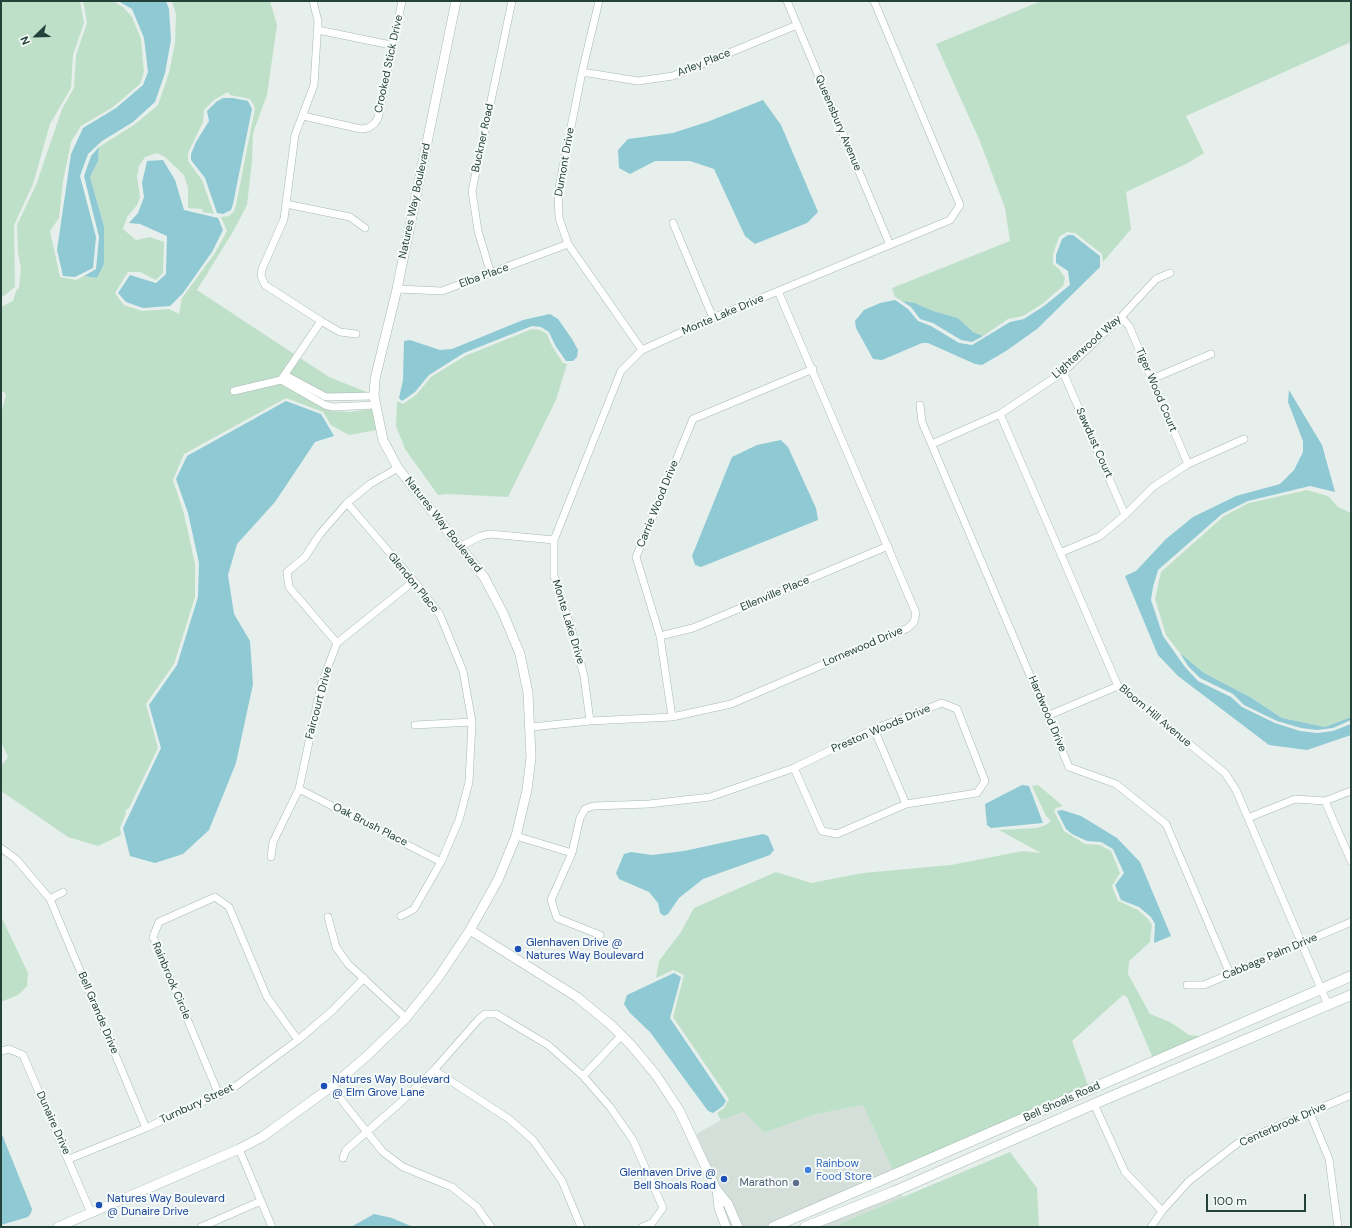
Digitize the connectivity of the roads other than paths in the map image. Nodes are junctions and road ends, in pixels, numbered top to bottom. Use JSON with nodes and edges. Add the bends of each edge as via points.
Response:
{"nodes":[{"id":1,"x":313,"y":1,"type":"edge"},
{"id":2,"x":402,"y":1,"type":"edge"},
{"id":3,"x":456,"y":1,"type":"edge"},
{"id":4,"x":512,"y":1,"type":"edge"},
{"id":5,"x":599,"y":1,"type":"edge"},
{"id":6,"x":787,"y":1,"type":"edge"},
{"id":7,"x":874,"y":1,"type":"edge"},
{"id":8,"x":797,"y":25,"type":"junction"},
{"id":9,"x":318,"y":30,"type":"junction"},
{"id":10,"x":391,"y":45,"type":"junction"},
{"id":11,"x":582,"y":72,"type":"junction"},
{"id":12,"x":303,"y":116,"type":"junction"},
{"id":13,"x":286,"y":204,"type":"junction"},
{"id":14,"x":673,"y":223,"type":"dead end"},
{"id":15,"x":365,"y":228,"type":"dead end"},
{"id":16,"x":568,"y":244,"type":"junction"},
{"id":17,"x":890,"y":245,"type":"junction"},
{"id":18,"x":1170,"y":273,"type":"dead end"},
{"id":19,"x":491,"y":274,"type":"junction"},
{"id":20,"x":397,"y":289,"type":"junction"},
{"id":21,"x":778,"y":291,"type":"junction"},
{"id":22,"x":1121,"y":317,"type":"junction"},
{"id":23,"x":713,"y":318,"type":"junction"},
{"id":24,"x":321,"y":321,"type":"junction"},
{"id":25,"x":356,"y":334,"type":"dead end"},
{"id":26,"x":642,"y":350,"type":"junction"},
{"id":27,"x":1211,"y":354,"type":"dead end"},
{"id":28,"x":812,"y":369,"type":"junction"},
{"id":29,"x":1063,"y":372,"type":"junction"},
{"id":30,"x":283,"y":377,"type":"junction"},
{"id":31,"x":1152,"y":379,"type":"junction"},
{"id":32,"x":234,"y":391,"type":"dead end"},
{"id":33,"x":351,"y":397,"type":"junction"},
{"id":34,"x":374,"y":401,"type":"junction"},
{"id":35,"x":920,"y":405,"type":"dead end"},
{"id":36,"x":352,"y":408,"type":"junction"},
{"id":37,"x":1000,"y":414,"type":"junction"},
{"id":38,"x":1244,"y":439,"type":"dead end"},
{"id":39,"x":932,"y":444,"type":"junction"},
{"id":40,"x":1188,"y":464,"type":"junction"},
{"id":41,"x":398,"y":468,"type":"junction"},
{"id":42,"x":347,"y":503,"type":"junction"},
{"id":43,"x":1125,"y":515,"type":"junction"},
{"id":44,"x":554,"y":540,"type":"junction"},
{"id":45,"x":461,"y":546,"type":"junction"},
{"id":46,"x":888,"y":546,"type":"junction"},
{"id":47,"x":1060,"y":553,"type":"junction"},
{"id":48,"x":414,"y":581,"type":"junction"},
{"id":49,"x":660,"y":636,"type":"junction"},
{"id":50,"x":337,"y":643,"type":"junction"},
{"id":51,"x":1118,"y":686,"type":"junction"},
{"id":52,"x":1047,"y":716,"type":"junction"},
{"id":53,"x":672,"y":718,"type":"junction"},
{"id":54,"x":590,"y":721,"type":"junction"},
{"id":55,"x":472,"y":722,"type":"junction"},
{"id":56,"x":415,"y":725,"type":"dead end"},
{"id":57,"x":531,"y":727,"type":"junction"},
{"id":58,"x":874,"y":729,"type":"junction"},
{"id":59,"x":794,"y":768,"type":"junction"},
{"id":60,"x":299,"y":789,"type":"junction"},
{"id":61,"x":1351,"y":791,"type":"edge"},
{"id":62,"x":1325,"y":801,"type":"junction"},
{"id":63,"x":906,"y":804,"type":"junction"},
{"id":64,"x":1248,"y":818,"type":"junction"},
{"id":65,"x":516,"y":836,"type":"junction"},
{"id":66,"x":1,"y":848,"type":"edge"},
{"id":67,"x":572,"y":852,"type":"junction"},
{"id":68,"x":271,"y":857,"type":"dead end"},
{"id":69,"x":1351,"y":861,"type":"edge"},
{"id":70,"x":441,"y":862,"type":"junction"},
{"id":71,"x":64,"y":892,"type":"dead end"},
{"id":72,"x":50,"y":899,"type":"junction"},
{"id":73,"x":401,"y":916,"type":"dead end"},
{"id":74,"x":328,"y":917,"type":"dead end"},
{"id":75,"x":1351,"y":922,"type":"edge"},
{"id":76,"x":470,"y":930,"type":"junction"},
{"id":77,"x":600,"y":935,"type":"dead end"},
{"id":78,"x":1302,"y":943,"type":"junction"},
{"id":79,"x":1230,"y":974,"type":"junction"},
{"id":80,"x":1351,"y":976,"type":"edge"},
{"id":81,"x":364,"y":978,"type":"junction"},
{"id":82,"x":1187,"y":985,"type":"dead end"},
{"id":83,"x":1322,"y":989,"type":"junction"},
{"id":84,"x":1351,"y":994,"type":"edge"},
{"id":85,"x":1328,"y":1005,"type":"junction"},
{"id":86,"x":406,"y":1018,"type":"junction"},
{"id":87,"x":622,"y":1035,"type":"junction"},
{"id":88,"x":298,"y":1040,"type":"junction"},
{"id":89,"x":1,"y":1051,"type":"edge"},
{"id":90,"x":434,"y":1070,"type":"junction"},
{"id":91,"x":583,"y":1076,"type":"junction"},
{"id":92,"x":331,"y":1086,"type":"junction"},
{"id":93,"x":219,"y":1095,"type":"junction"},
{"id":94,"x":1351,"y":1095,"type":"edge"},
{"id":95,"x":1094,"y":1104,"type":"junction"},
{"id":96,"x":1310,"y":1113,"type":"junction"},
{"id":97,"x":146,"y":1128,"type":"junction"},
{"id":98,"x":367,"y":1131,"type":"junction"},
{"id":99,"x":238,"y":1149,"type":"junction"},
{"id":100,"x":343,"y":1158,"type":"dead end"},
{"id":101,"x":69,"y":1159,"type":"junction"},
{"id":102,"x":716,"y":1189,"type":"junction"},
{"id":103,"x":261,"y":1201,"type":"junction"},
{"id":104,"x":1162,"y":1211,"type":"junction"},
{"id":105,"x":91,"y":1213,"type":"junction"},
{"id":106,"x":58,"y":1227,"type":"edge"},
{"id":107,"x":201,"y":1227,"type":"edge"},
{"id":108,"x":272,"y":1227,"type":"edge"},
{"id":109,"x":491,"y":1227,"type":"edge"},
{"id":110,"x":581,"y":1227,"type":"edge"},
{"id":111,"x":642,"y":1227,"type":"edge"},
{"id":112,"x":726,"y":1227,"type":"edge"},
{"id":113,"x":738,"y":1227,"type":"edge"},
{"id":114,"x":773,"y":1227,"type":"edge"},
{"id":115,"x":805,"y":1227,"type":"edge"},
{"id":116,"x":1151,"y":1227,"type":"edge"},
{"id":117,"x":1338,"y":1227,"type":"edge"}],
"edges":[{"from":1,"to":9,"type":"street"},
{"from":2,"to":10,"type":"street","name":"Crooked Stick Drive"},
{"from":3,"to":20,"type":"street","name":"Natures Way Boulevard"},
{"from":4,"to":19,"type":"street","name":"Buckner Road","via":[[472,191],[478,231]]},
{"from":5,"to":11,"type":"street","name":"Dumont Drive"},
{"from":6,"to":8,"type":"street","name":"Queensbury Avenue"},
{"from":7,"to":17,"type":"street","name":"Monte Lake Drive","via":[[960,205],[950,220]]},
{"from":8,"to":11,"type":"street","name":"Arley Place","via":[[673,76],[638,81]]},
{"from":8,"to":17,"type":"street","name":"Queensbury Avenue"},
{"from":9,"to":10,"type":"street"},
{"from":9,"to":12,"type":"street","via":[[314,85]]},
{"from":10,"to":12,"type":"street","name":"Crooked Stick Drive","via":[[378,118],[372,126],[365,129],[354,128]]},
{"from":11,"to":16,"type":"street","name":"Dumont Drive","via":[[558,192],[559,218]]},
{"from":12,"to":13,"type":"street","via":[[295,135]]},
{"from":13,"to":15,"type":"street","via":[[350,217]]},
{"from":13,"to":24,"type":"street","via":[[284,219],[262,269],[262,280],[265,285]]},
{"from":14,"to":23,"type":"street"},
{"from":16,"to":19,"type":"street","name":"Elba Place"},
{"from":16,"to":26,"type":"street","name":"Dumont Drive"},
{"from":17,"to":21,"type":"street","name":"Monte Lake Drive"},
{"from":18,"to":22,"type":"street","name":"Lighterwood Way","via":[[1156,279]]},
{"from":19,"to":20,"type":"street","name":"Elba Place","via":[[442,292]]},
{"from":20,"to":34,"type":"street","name":"Natures Way Boulevard","via":[[375,380]]},
{"from":21,"to":23,"type":"street","name":"Monte Lake Drive"},
{"from":21,"to":28,"type":"street","name":"Lornewood Drive"},
{"from":22,"to":29,"type":"street","name":"Lighterwood Way"},
{"from":22,"to":31,"type":"street","name":"Tiger Wood Court","via":[[1129,326]]},
{"from":23,"to":26,"type":"street","name":"Monte Lake Drive"},
{"from":24,"to":25,"type":"street","via":[[340,332]]},
{"from":24,"to":30,"type":"street"},
{"from":26,"to":44,"type":"street","name":"Monte Lake Drive","via":[[620,371]]},
{"from":27,"to":31,"type":"street"},
{"from":28,"to":46,"type":"street","name":"Lornewood Drive"},
{"from":28,"to":49,"type":"street","name":"Carrie Wood Drive","via":[[693,419],[636,557]]},
{"from":29,"to":37,"type":"street","name":"Lighterwood Way"},
{"from":29,"to":43,"type":"street","name":"Sawdust Court"},
{"from":30,"to":32,"type":"street"},
{"from":30,"to":33,"type":"street","via":[[326,396]]},
{"from":30,"to":36,"type":"street","via":[[325,405]]},
{"from":31,"to":40,"type":"street","name":"Tiger Wood Court"},
{"from":33,"to":34,"type":"street"},
{"from":33,"to":36,"type":"street"},
{"from":34,"to":36,"type":"street"},
{"from":34,"to":41,"type":"street","name":"Natures Way Boulevard","via":[[383,440]]},
{"from":35,"to":39,"type":"street","name":"Hardwood Drive","via":[[922,422]]},
{"from":37,"to":39,"type":"street","name":"Lighterwood Way"},
{"from":37,"to":47,"type":"street","name":"Bloom Hill Avenue"},
{"from":38,"to":40,"type":"street"},
{"from":39,"to":52,"type":"street","name":"Hardwood Drive"},
{"from":40,"to":43,"type":"street","via":[[1153,487]]},
{"from":41,"to":42,"type":"street","via":[[370,484]]},
{"from":41,"to":45,"type":"street","name":"Natures Way Boulevard"},
{"from":42,"to":48,"type":"street","name":"Glendon Place"},
{"from":42,"to":50,"type":"street","via":[[320,534],[305,557],[287,572],[289,588]]},
{"from":43,"to":47,"type":"street","via":[[1100,536]]},
{"from":44,"to":45,"type":"street","via":[[490,534]]},
{"from":44,"to":54,"type":"street","name":"Monte Lake Drive","via":[[554,576],[584,676]]},
{"from":45,"to":57,"type":"street","name":"Natures Way Boulevard","via":[[487,583],[520,654],[528,693]]},
{"from":46,"to":49,"type":"street","name":"Ellenville Place","via":[[693,628]]},
{"from":46,"to":53,"type":"street","name":"Lornewood Drive","via":[[916,613],[914,622],[908,628],[731,704]]},
{"from":47,"to":51,"type":"street","name":"Bloom Hill Avenue"},
{"from":48,"to":50,"type":"street"},
{"from":48,"to":55,"type":"street","name":"Glendon Place","via":[[440,615],[464,671]]},
{"from":49,"to":53,"type":"street","name":"Carrie Wood Drive"},
{"from":50,"to":60,"type":"street","name":"Faircourt Drive","via":[[321,685]]},
{"from":51,"to":52,"type":"street"},
{"from":51,"to":64,"type":"street","name":"Bloom Hill Avenue","via":[[1225,773],[1236,790]]},
{"from":52,"to":79,"type":"street","name":"Hardwood Drive","via":[[1069,767],[1116,784],[1166,824]]},
{"from":53,"to":54,"type":"street","name":"Lornewood Drive"},
{"from":54,"to":57,"type":"street","name":"Lornewood Drive"},
{"from":55,"to":56,"type":"street"},
{"from":55,"to":70,"type":"street","name":"Glendon Place","via":[[469,782],[458,820]]},
{"from":57,"to":65,"type":"street","name":"Natures Way Boulevard","via":[[527,790]]},
{"from":58,"to":59,"type":"street","name":"Preston Woods Drive"},
{"from":58,"to":63,"type":"street"},
{"from":58,"to":63,"type":"street","name":"Preston Woods Drive","via":[[942,703],[957,708],[985,781],[977,793]]},
{"from":59,"to":63,"type":"street","name":"Preston Woods Drive","via":[[822,831],[837,834]]},
{"from":59,"to":67,"type":"street","name":"Preston Woods Drive","via":[[710,797],[649,804],[593,806],[585,809],[580,818]]},
{"from":60,"to":68,"type":"street","name":"Faircourt Drive","via":[[273,842]]},
{"from":60,"to":70,"type":"street","name":"Oak Brush Place"},
{"from":61,"to":62,"type":"street"},
{"from":62,"to":64,"type":"street","via":[[1295,799]]},
{"from":62,"to":69,"type":"street"},
{"from":64,"to":78,"type":"street","name":"Bloom Hill Avenue"},
{"from":65,"to":67,"type":"street"},
{"from":65,"to":76,"type":"street","name":"Natures Way Boulevard","via":[[498,880]]},
{"from":66,"to":72,"type":"street","name":"Bell Grande Drive","via":[[16,859]]},
{"from":67,"to":77,"type":"street","name":"Preston Woods Drive","via":[[551,900],[557,918]]},
{"from":70,"to":73,"type":"street","name":"Glendon Place","via":[[414,909]]},
{"from":71,"to":72,"type":"street"},
{"from":72,"to":97,"type":"street","name":"Bell Grande Drive"},
{"from":74,"to":81,"type":"street","via":[[336,947],[348,964]]},
{"from":75,"to":78,"type":"street","name":"Cabbage Palm Drive"},
{"from":76,"to":86,"type":"street","name":"Natures Way Boulevard","via":[[438,978]]},
{"from":76,"to":87,"type":"street","via":[[577,997]]},
{"from":78,"to":79,"type":"street","name":"Cabbage Palm Drive"},
{"from":78,"to":83,"type":"street","name":"Bloom Hill Avenue"},
{"from":79,"to":82,"type":"street","name":"Cabbage Palm Drive","via":[[1204,985]]},
{"from":80,"to":83,"type":"main road","name":"Bell Shoals Road"},
{"from":81,"to":86,"type":"street"},
{"from":81,"to":88,"type":"street","name":"Turnbury Street","via":[[332,1011]]},
{"from":83,"to":85,"type":"street","name":"Bloom Hill Avenue"},
{"from":83,"to":114,"type":"main road","name":"Bell Shoals Road"},
{"from":84,"to":85,"type":"main road","name":"Bell Shoals Road"},
{"from":85,"to":95,"type":"main road","name":"Bell Shoals Road"},
{"from":86,"to":92,"type":"street","name":"Natures Way Boulevard"},
{"from":87,"to":91,"type":"street"},
{"from":87,"to":102,"type":"street","via":[[648,1064],[668,1092],[689,1129]]},
{"from":88,"to":93,"type":"street","name":"Turnbury Street","via":[[236,1086]]},
{"from":88,"to":93,"type":"street","name":"Rainbrook Circle","via":[[267,997],[229,907],[215,897],[159,922],[153,937]]},
{"from":89,"to":101,"type":"street","name":"Dunaire Drive","via":[[10,1049],[23,1055]]},
{"from":90,"to":91,"type":"street","via":[[485,1014],[496,1014],[548,1045]]},
{"from":90,"to":98,"type":"street"},
{"from":90,"to":110,"type":"street","via":[[509,1119],[533,1140],[562,1181]]},
{"from":91,"to":111,"type":"street","via":[[610,1107],[633,1140],[663,1208],[652,1223]]},
{"from":92,"to":98,"type":"street"},
{"from":92,"to":99,"type":"street","name":"Natures Way Boulevard","via":[[274,1129]]},
{"from":93,"to":97,"type":"street","name":"Turnbury Street"},
{"from":94,"to":96,"type":"street","name":"Centerbrook Drive"},
{"from":95,"to":104,"type":"street","via":[[1125,1172]]},
{"from":95,"to":115,"type":"main road","name":"Bell Shoals Road","via":[[900,1189]]},
{"from":96,"to":104,"type":"street","name":"Centerbrook Drive","via":[[1238,1143],[1188,1181]]},
{"from":96,"to":117,"type":"street","via":[[1329,1159]]},
{"from":97,"to":101,"type":"street","name":"Turnbury Street"},
{"from":98,"to":100,"type":"street","via":[[346,1150]]},
{"from":98,"to":109,"type":"street","via":[[383,1152],[403,1167],[452,1187],[478,1207]]},
{"from":99,"to":103,"type":"street"},
{"from":99,"to":105,"type":"street","name":"Natures Way Boulevard"},
{"from":101,"to":105,"type":"street","name":"Dunaire Drive"},
{"from":102,"to":112,"type":"street"},
{"from":102,"to":113,"type":"street","via":[[728,1204]]},
{"from":103,"to":107,"type":"street"},
{"from":103,"to":108,"type":"street"},
{"from":104,"to":116,"type":"street","name":"Centerbrook Drive"},
{"from":105,"to":106,"type":"street","name":"Natures Way Boulevard"}]}
